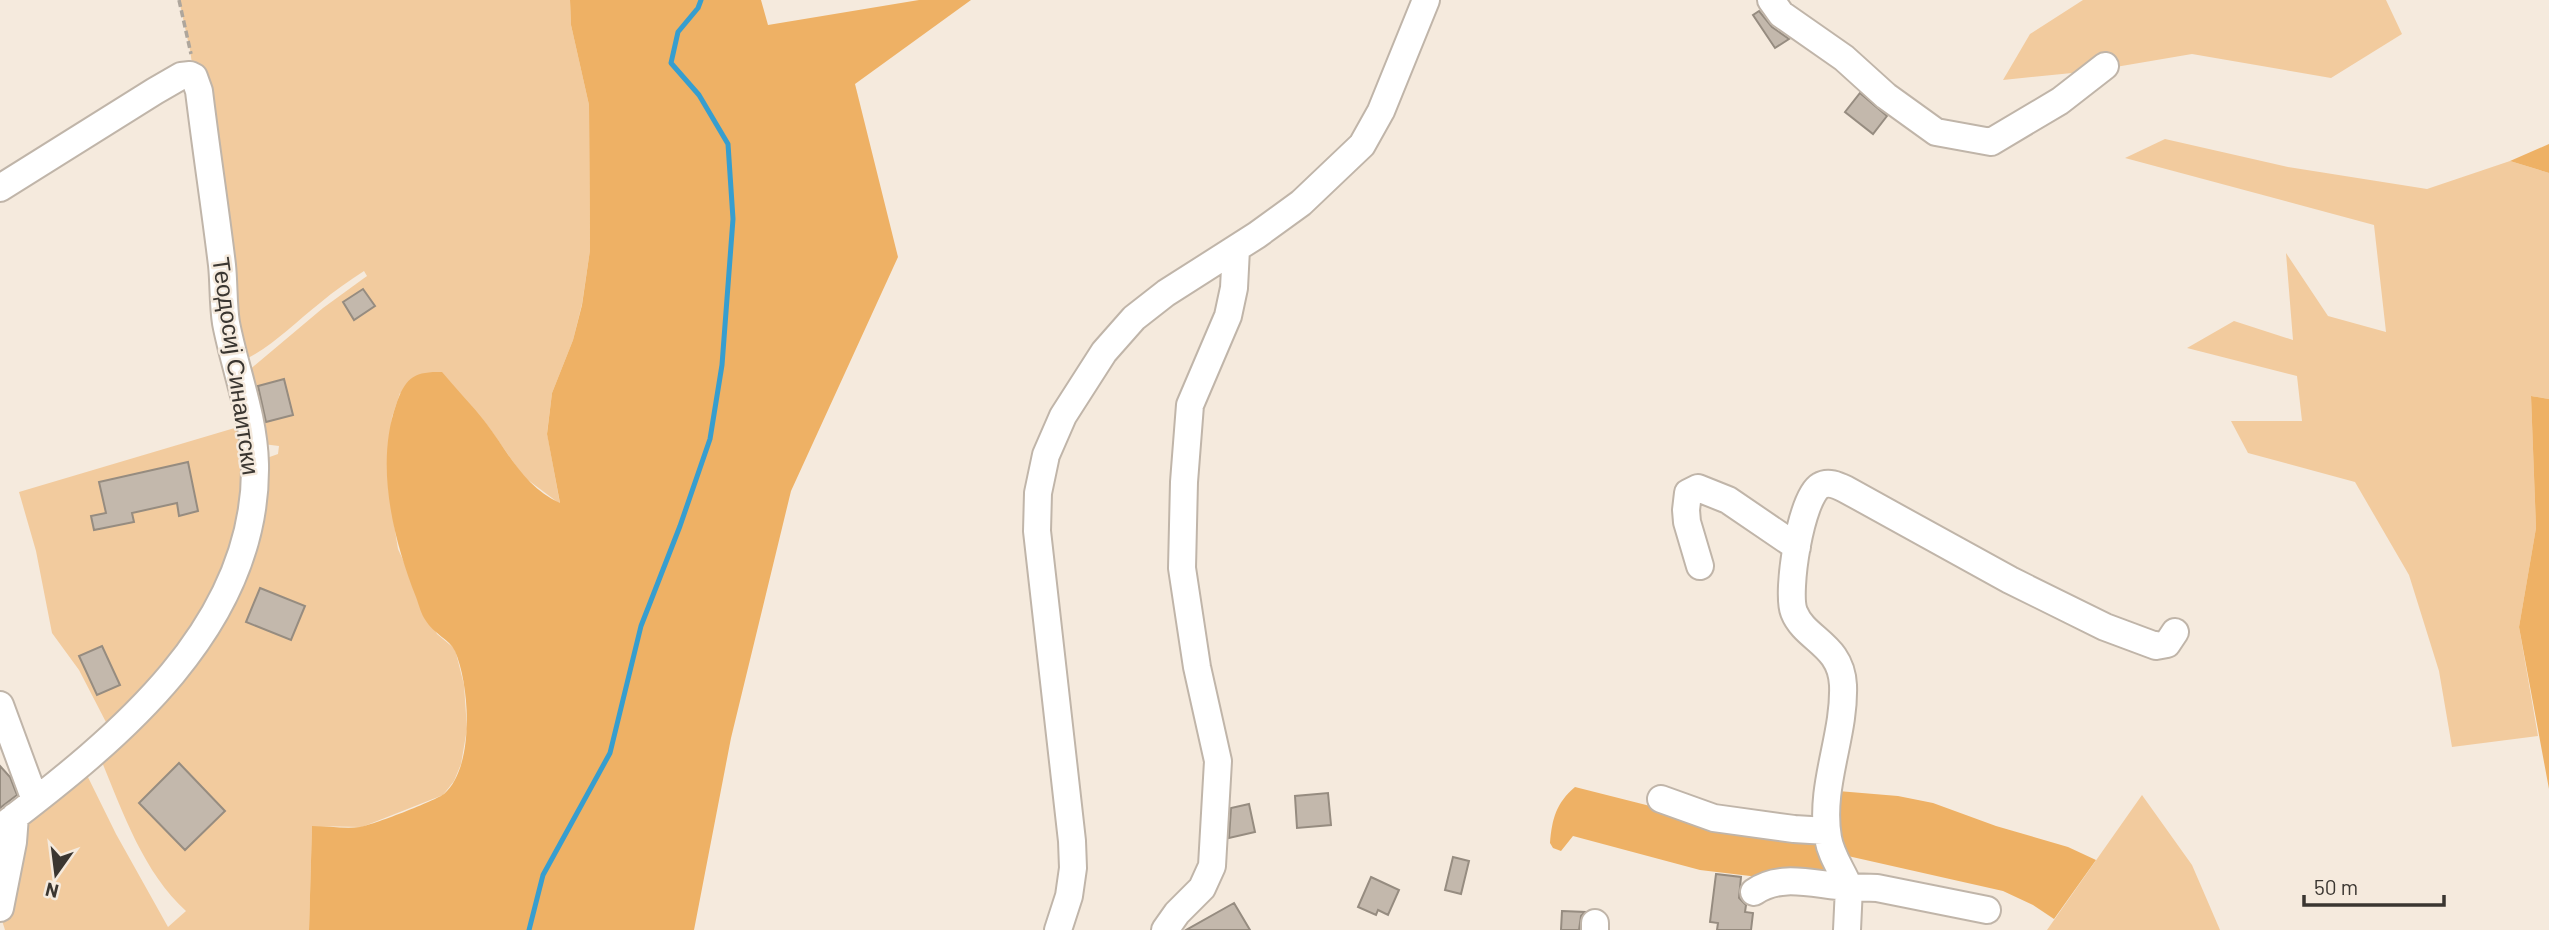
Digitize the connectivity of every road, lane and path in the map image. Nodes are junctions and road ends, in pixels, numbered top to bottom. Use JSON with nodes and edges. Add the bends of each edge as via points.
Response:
{"nodes":[{"id":1,"x":179,"y":0,"type":"edge"},
{"id":2,"x":1426,"y":0,"type":"edge"},
{"id":3,"x":1771,"y":0,"type":"edge"},
{"id":4,"x":2105,"y":66,"type":"dead end"},
{"id":5,"x":194,"y":77,"type":"junction"},
{"id":6,"x":0,"y":188,"type":"edge"},
{"id":7,"x":1236,"y":248,"type":"junction"},
{"id":8,"x":1797,"y":547,"type":"junction"},
{"id":9,"x":1700,"y":566,"type":"dead end"},
{"id":10,"x":2175,"y":632,"type":"dead end"},
{"id":11,"x":0,"y":705,"type":"edge"},
{"id":12,"x":1661,"y":799,"type":"dead end"},
{"id":13,"x":17,"y":815,"type":"edge"},
{"id":14,"x":1827,"y":831,"type":"junction"},
{"id":15,"x":1849,"y":887,"type":"junction"},
{"id":16,"x":1754,"y":892,"type":"dead end"},
{"id":17,"x":0,"y":908,"type":"edge"},
{"id":18,"x":1987,"y":910,"type":"dead end"},
{"id":19,"x":0,"y":914,"type":"edge"},
{"id":20,"x":5,"y":930,"type":"edge"},
{"id":21,"x":1058,"y":930,"type":"edge"},
{"id":22,"x":1166,"y":930,"type":"edge"},
{"id":23,"x":1847,"y":930,"type":"edge"}],
"edges":[{"from":1,"to":5,"type":"path"},
{"from":2,"to":7,"type":"street","via":[[1363,145],[1301,203]]},
{"from":3,"to":4,"type":"street","via":[[1781,14],[1936,132],[1991,142],[2060,101]]},
{"from":5,"to":6,"type":"street","via":[[181,76]]},
{"from":5,"to":13,"type":"street","name":"Теодосиј Синаитски","via":[[226,321],[254,452],[249,525],[226,589],[182,663],[125,723]]},
{"from":7,"to":21,"type":"street","via":[[1134,318],[1104,352],[1063,416],[1046,456],[1037,531],[1073,868]]},
{"from":7,"to":22,"type":"street","via":[[1228,316],[1190,405],[1184,482],[1182,568],[1218,761],[1212,866],[1202,888]]},
{"from":8,"to":9,"type":"street","via":[[1728,500],[1698,488],[1688,493],[1686,510]]},
{"from":8,"to":10,"type":"street","via":[[1809,500],[1819,486],[1835,484],[2010,580],[2138,642],[2167,644]]},
{"from":8,"to":14,"type":"street","via":[[1793,611],[1831,652],[1843,685],[1826,805]]},
{"from":11,"to":13,"type":"street"},
{"from":12,"to":14,"type":"street","via":[[1714,818]]},
{"from":13,"to":17,"type":"street"},
{"from":14,"to":15,"type":"street"},
{"from":15,"to":16,"type":"street","via":[[1781,882]]},
{"from":15,"to":18,"type":"street","via":[[1877,888]]},
{"from":15,"to":23,"type":"street"},
{"from":19,"to":20,"type":"street"}]}
